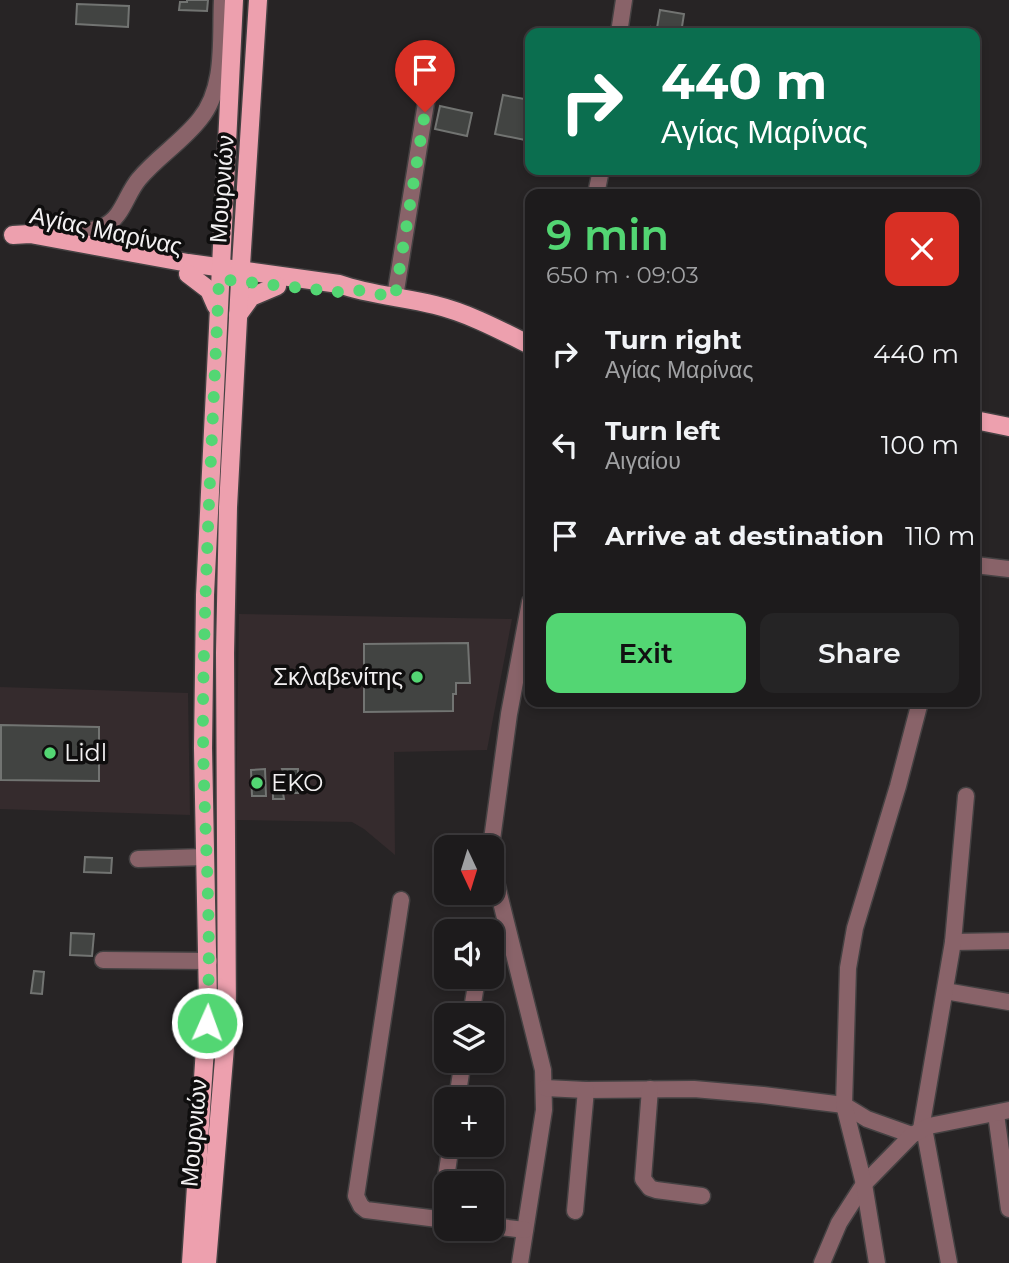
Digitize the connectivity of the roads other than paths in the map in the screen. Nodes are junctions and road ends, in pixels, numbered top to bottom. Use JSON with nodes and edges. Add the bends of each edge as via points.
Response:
{"nodes":[{"id":1,"x":222,"y":0,"type":"edge"},
{"id":2,"x":234,"y":0,"type":"edge"},
{"id":3,"x":258,"y":0,"type":"edge"},
{"id":4,"x":624,"y":0,"type":"edge"},
{"id":5,"x":620,"y":28,"type":"edge"},
{"id":6,"x":433,"y":59,"type":"dead end"},
{"id":7,"x":6,"y":234,"type":"edge"},
{"id":8,"x":243,"y":234,"type":"junction"},
{"id":9,"x":223,"y":236,"type":"junction"},
{"id":10,"x":52,"y":238,"type":"junction"},
{"id":11,"x":188,"y":268,"type":"junction"},
{"id":12,"x":220,"y":273,"type":"junction"},
{"id":13,"x":240,"y":275,"type":"junction"},
{"id":14,"x":277,"y":280,"type":"junction"},
{"id":15,"x":395,"y":297,"type":"junction"},
{"id":16,"x":218,"y":313,"type":"junction"},
{"id":17,"x":238,"y":315,"type":"junction"},
{"id":18,"x":525,"y":342,"type":"edge"},
{"id":19,"x":980,"y":422,"type":"edge"},
{"id":20,"x":1009,"y":427,"type":"edge"},
{"id":21,"x":980,"y":566,"type":"edge"},
{"id":22,"x":1009,"y":569,"type":"edge"},
{"id":23,"x":525,"y":630,"type":"edge"},
{"id":24,"x":919,"y":707,"type":"edge"},
{"id":25,"x":966,"y":796,"type":"dead end"},
{"id":26,"x":493,"y":835,"type":"edge"},
{"id":27,"x":205,"y":857,"type":"junction"},
{"id":28,"x":138,"y":859,"type":"dead end"},
{"id":29,"x":401,"y":900,"type":"dead end"},
{"id":30,"x":502,"y":905,"type":"edge"},
{"id":31,"x":1009,"y":941,"type":"edge"},
{"id":32,"x":953,"y":942,"type":"junction"},
{"id":33,"x":103,"y":960,"type":"dead end"},
{"id":34,"x":209,"y":961,"type":"junction"},
{"id":35,"x":945,"y":991,"type":"junction"},
{"id":36,"x":1009,"y":1002,"type":"edge"},
{"id":37,"x":545,"y":1088,"type":"junction"},
{"id":38,"x":650,"y":1089,"type":"junction"},
{"id":39,"x":586,"y":1090,"type":"junction"},
{"id":40,"x":844,"y":1105,"type":"junction"},
{"id":41,"x":1003,"y":1112,"type":"edge"},
{"id":42,"x":919,"y":1130,"type":"junction"},
{"id":43,"x":864,"y":1184,"type":"junction"},
{"id":44,"x":702,"y":1195,"type":"dead end"},
{"id":45,"x":1009,"y":1209,"type":"edge"},
{"id":46,"x":575,"y":1211,"type":"dead end"},
{"id":47,"x":434,"y":1219,"type":"edge"},
{"id":48,"x":504,"y":1227,"type":"edge"},
{"id":49,"x":525,"y":1230,"type":"junction"},
{"id":50,"x":191,"y":1263,"type":"edge"},
{"id":51,"x":207,"y":1263,"type":"edge"},
{"id":52,"x":520,"y":1263,"type":"edge"},
{"id":53,"x":821,"y":1263,"type":"edge"},
{"id":54,"x":877,"y":1263,"type":"edge"},
{"id":55,"x":949,"y":1263,"type":"edge"}],
"edges":[{"from":1,"to":10,"type":"street","via":[[219,77],[200,120],[139,178],[112,221]]},
{"from":2,"to":9,"type":"main road","name":"Μουρνιών"},
{"from":3,"to":8,"type":"main road","name":"Μουρνιών"},
{"from":4,"to":5,"type":"street"},
{"from":6,"to":15,"type":"street"},
{"from":7,"to":10,"type":"main road","name":"Αγίας Μαρίνας"},
{"from":7,"to":11,"type":"main road","name":"Αγίας Μαρίνας"},
{"from":8,"to":13,"type":"main road","name":"Μουρνιών"},
{"from":8,"to":14,"type":"main road","via":[[256,263]]},
{"from":9,"to":11,"type":"main road","via":[[210,255]]},
{"from":9,"to":12,"type":"main road","name":"Μουρνιών"},
{"from":10,"to":11,"type":"main road","name":"Αγίας Μαρίνας"},
{"from":11,"to":12,"type":"main road","name":"Αγίας Μαρίνας"},
{"from":11,"to":16,"type":"main road","via":[[209,290]]},
{"from":12,"to":13,"type":"main road","name":"Αγίας Μαρίνας"},
{"from":12,"to":16,"type":"main road","name":"Μουρνιών"},
{"from":13,"to":14,"type":"main road","name":"Αγίας Μαρίνας"},
{"from":13,"to":17,"type":"main road","name":"Μουρνιών"},
{"from":14,"to":15,"type":"main road","name":"Αγίας Μαρίνας","via":[[340,284]]},
{"from":14,"to":17,"type":"main road","via":[[251,297]]},
{"from":15,"to":18,"type":"main road","name":"Αγίας Μαρίνας","via":[[438,306]]},
{"from":16,"to":27,"type":"main road","name":"Μουρνιών","via":[[205,595]]},
{"from":17,"to":51,"type":"main road","name":"Μουρνιών","via":[[226,595],[227,1023]]},
{"from":19,"to":20,"type":"main road"},
{"from":21,"to":22,"type":"street"},
{"from":23,"to":26,"type":"street"},
{"from":24,"to":40,"type":"street","via":[[851,945]]},
{"from":25,"to":32,"type":"street"},
{"from":27,"to":28,"type":"street"},
{"from":27,"to":34,"type":"main road","name":"Μουρνιών"},
{"from":29,"to":47,"type":"street","via":[[356,1196],[366,1210]]},
{"from":30,"to":37,"type":"street"},
{"from":31,"to":32,"type":"street"},
{"from":32,"to":35,"type":"street"},
{"from":33,"to":34,"type":"street"},
{"from":34,"to":50,"type":"main road","name":"Μουρνιών"},
{"from":35,"to":36,"type":"street"},
{"from":35,"to":42,"type":"street"},
{"from":37,"to":39,"type":"street"},
{"from":37,"to":49,"type":"street"},
{"from":38,"to":39,"type":"street"},
{"from":38,"to":40,"type":"street"},
{"from":38,"to":44,"type":"street","via":[[643,1179],[650,1188]]},
{"from":39,"to":46,"type":"street"},
{"from":40,"to":42,"type":"street","via":[[867,1119]]},
{"from":40,"to":43,"type":"street"},
{"from":41,"to":42,"type":"street"},
{"from":41,"to":45,"type":"street"},
{"from":42,"to":43,"type":"street"},
{"from":42,"to":55,"type":"street"},
{"from":43,"to":53,"type":"street"},
{"from":43,"to":54,"type":"street"},
{"from":48,"to":49,"type":"street"},
{"from":49,"to":52,"type":"street"}]}
